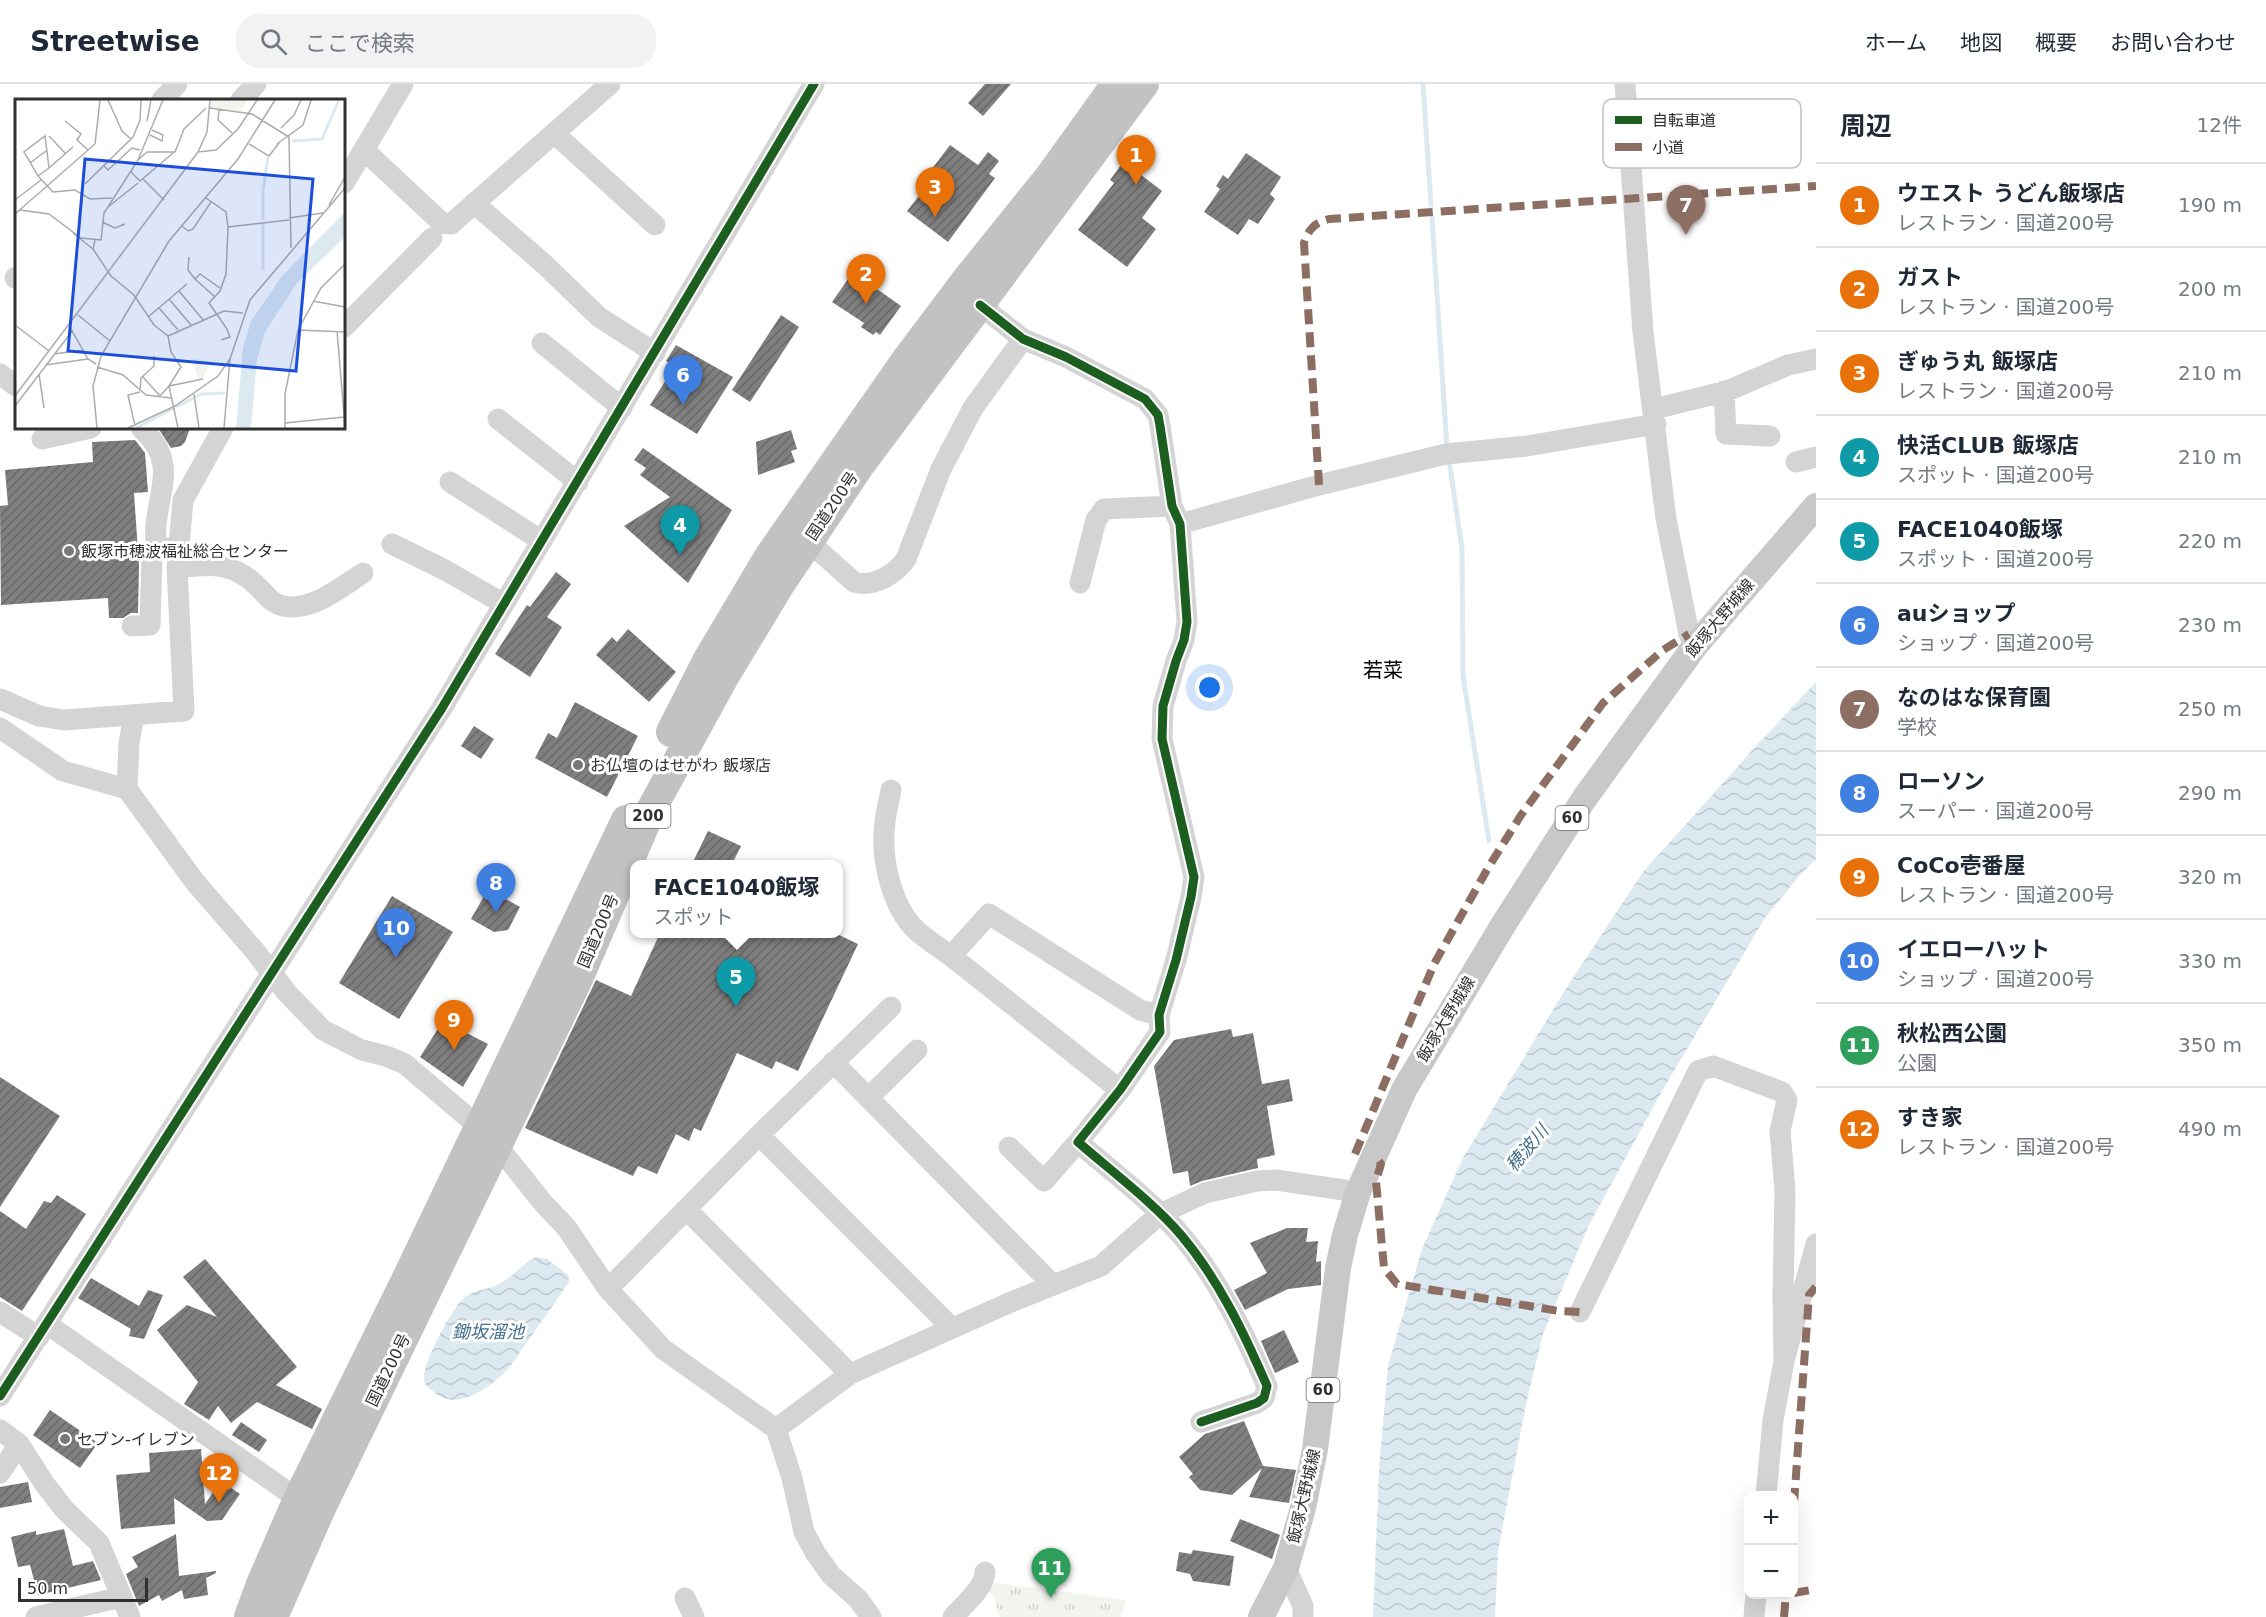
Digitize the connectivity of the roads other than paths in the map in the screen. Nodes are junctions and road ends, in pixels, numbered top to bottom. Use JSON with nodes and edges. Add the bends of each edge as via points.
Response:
{"nodes":[{"id":1,"x":177,"y":84,"type":"edge"},
{"id":2,"x":256,"y":84,"type":"edge"},
{"id":3,"x":403,"y":84,"type":"edge"},
{"id":4,"x":610,"y":84,"type":"edge"},
{"id":5,"x":814,"y":84,"type":"edge"},
{"id":6,"x":1116,"y":84,"type":"edge"},
{"id":7,"x":1144,"y":84,"type":"edge"},
{"id":8,"x":1625,"y":84,"type":"edge"},
{"id":9,"x":163,"y":99,"type":"edge"},
{"id":10,"x":242,"y":99,"type":"edge"},
{"id":11,"x":1626,"y":99,"type":"edge"},
{"id":12,"x":554,"y":133,"type":"junction"},
{"id":13,"x":364,"y":150,"type":"junction"},
{"id":14,"x":1631,"y":168,"type":"edge"},
{"id":15,"x":345,"y":181,"type":"edge"},
{"id":16,"x":474,"y":203,"type":"junction"},
{"id":17,"x":655,"y":225,"type":"dead end"},
{"id":18,"x":432,"y":238,"type":"dead end"},
{"id":19,"x":980,"y":305,"type":"junction"},
{"id":20,"x":345,"y":326,"type":"edge"},
{"id":21,"x":1023,"y":339,"type":"junction"},
{"id":22,"x":542,"y":343,"type":"dead end"},
{"id":23,"x":655,"y":353,"type":"junction"},
{"id":24,"x":1816,"y":358,"type":"edge"},
{"id":25,"x":0,"y":374,"type":"edge"},
{"id":26,"x":15,"y":385,"type":"edge"},
{"id":27,"x":1724,"y":391,"type":"junction"},
{"id":28,"x":622,"y":408,"type":"junction"},
{"id":29,"x":1655,"y":416,"type":"junction"},
{"id":30,"x":498,"y":420,"type":"dead end"},
{"id":31,"x":87,"y":429,"type":"edge"},
{"id":32,"x":142,"y":429,"type":"edge"},
{"id":33,"x":222,"y":429,"type":"edge"},
{"id":34,"x":240,"y":429,"type":"edge"},
{"id":35,"x":1770,"y":436,"type":"dead end"},
{"id":36,"x":42,"y":439,"type":"dead end"},
{"id":37,"x":213,"y":448,"type":"junction"},
{"id":38,"x":450,"y":482,"type":"dead end"},
{"id":39,"x":578,"y":482,"type":"junction"},
{"id":40,"x":1816,"y":506,"type":"edge"},
{"id":41,"x":1176,"y":515,"type":"junction"},
{"id":42,"x":542,"y":541,"type":"junction"},
{"id":43,"x":808,"y":541,"type":"junction"},
{"id":44,"x":392,"y":544,"type":"dead end"},
{"id":45,"x":178,"y":547,"type":"junction"},
{"id":46,"x":157,"y":550,"type":"junction"},
{"id":47,"x":177,"y":568,"type":"junction"},
{"id":48,"x":363,"y":573,"type":"dead end"},
{"id":49,"x":1080,"y":583,"type":"dead end"},
{"id":50,"x":504,"y":604,"type":"junction"},
{"id":51,"x":132,"y":626,"type":"dead end"},
{"id":52,"x":1695,"y":646,"type":"junction"},
{"id":53,"x":0,"y":699,"type":"edge"},
{"id":54,"x":134,"y":715,"type":"junction"},
{"id":55,"x":0,"y":728,"type":"edge"},
{"id":56,"x":126,"y":789,"type":"junction"},
{"id":57,"x":891,"y":790,"type":"dead end"},
{"id":58,"x":951,"y":956,"type":"junction"},
{"id":59,"x":891,"y":1007,"type":"dead end"},
{"id":60,"x":1159,"y":1015,"type":"junction"},
{"id":61,"x":917,"y":1050,"type":"dead end"},
{"id":62,"x":833,"y":1062,"type":"junction"},
{"id":63,"x":1120,"y":1090,"type":"junction"},
{"id":64,"x":868,"y":1098,"type":"junction"},
{"id":65,"x":488,"y":1135,"type":"junction"},
{"id":66,"x":759,"y":1135,"type":"junction"},
{"id":67,"x":1078,"y":1142,"type":"junction"},
{"id":68,"x":1009,"y":1147,"type":"dead end"},
{"id":69,"x":1358,"y":1192,"type":"junction"},
{"id":70,"x":687,"y":1210,"type":"junction"},
{"id":71,"x":1160,"y":1214,"type":"junction"},
{"id":72,"x":1816,"y":1244,"type":"edge"},
{"id":73,"x":1053,"y":1285,"type":"junction"},
{"id":74,"x":608,"y":1289,"type":"junction"},
{"id":75,"x":1809,"y":1295,"type":"edge"},
{"id":76,"x":0,"y":1312,"type":"edge"},
{"id":77,"x":1580,"y":1312,"type":"dead end"},
{"id":78,"x":952,"y":1328,"type":"junction"},
{"id":79,"x":43,"y":1330,"type":"junction"},
{"id":80,"x":1784,"y":1361,"type":"junction"},
{"id":81,"x":850,"y":1374,"type":"junction"},
{"id":82,"x":0,"y":1395,"type":"edge"},
{"id":83,"x":1201,"y":1422,"type":"dead end"},
{"id":84,"x":776,"y":1429,"type":"junction"},
{"id":85,"x":0,"y":1430,"type":"edge"},
{"id":86,"x":19,"y":1444,"type":"junction"},
{"id":87,"x":0,"y":1473,"type":"edge"},
{"id":88,"x":1766,"y":1491,"type":"edge"},
{"id":89,"x":309,"y":1504,"type":"junction"},
{"id":90,"x":1286,"y":1568,"type":"junction"},
{"id":91,"x":985,"y":1572,"type":"dead end"},
{"id":92,"x":122,"y":1597,"type":"junction"},
{"id":93,"x":1756,"y":1599,"type":"edge"},
{"id":94,"x":36,"y":1617,"type":"edge"},
{"id":95,"x":129,"y":1617,"type":"edge"},
{"id":96,"x":249,"y":1617,"type":"edge"},
{"id":97,"x":273,"y":1617,"type":"edge"},
{"id":98,"x":871,"y":1617,"type":"edge"},
{"id":99,"x":953,"y":1617,"type":"edge"},
{"id":100,"x":1261,"y":1617,"type":"edge"},
{"id":101,"x":1303,"y":1617,"type":"edge"},
{"id":102,"x":1754,"y":1617,"type":"edge"}],
"edges":[{"from":1,"to":9,"type":"street"},
{"from":2,"to":10,"type":"street"},
{"from":3,"to":13,"type":"street"},
{"from":4,"to":12,"type":"street"},
{"from":5,"to":23,"type":"street"},
{"from":6,"to":65,"type":"highway","name":"国道200号","number":"200","via":[[1050,176],[906,360],[770,555],[707,662],[615,840]]},
{"from":7,"to":19,"type":"highway","name":"国道200号","number":"200"},
{"from":8,"to":11,"type":"street"},
{"from":12,"to":16,"type":"street"},
{"from":12,"to":17,"type":"street"},
{"from":13,"to":15,"type":"street"},
{"from":13,"to":16,"type":"street","via":[[442,223],[451,224]]},
{"from":14,"to":29,"type":"street","via":[[1643,332]]},
{"from":16,"to":23,"type":"street","via":[[599,316]]},
{"from":18,"to":20,"type":"street"},
{"from":19,"to":21,"type":"street"},
{"from":19,"to":43,"type":"highway","name":"国道200号","number":"200"},
{"from":21,"to":41,"type":"street","via":[[1066,357],[1152,406],[1158,415]]},
{"from":21,"to":43,"type":"street","via":[[968,416],[940,469],[901,566],[876,582],[860,584]]},
{"from":22,"to":28,"type":"street"},
{"from":23,"to":28,"type":"street"},
{"from":24,"to":27,"type":"street"},
{"from":25,"to":26,"type":"street"},
{"from":27,"to":29,"type":"street"},
{"from":27,"to":35,"type":"street","via":[[1726,434]]},
{"from":28,"to":39,"type":"street"},
{"from":29,"to":41,"type":"street","via":[[1527,446],[1446,454],[1319,485],[1238,510]]},
{"from":29,"to":52,"type":"street","via":[[1666,519],[1689,634]]},
{"from":30,"to":39,"type":"street"},
{"from":31,"to":36,"type":"street"},
{"from":32,"to":46,"type":"street","via":[[164,464]]},
{"from":33,"to":37,"type":"street"},
{"from":34,"to":37,"type":"street"},
{"from":37,"to":45,"type":"street","via":[[183,500]]},
{"from":38,"to":42,"type":"street"},
{"from":39,"to":42,"type":"street"},
{"from":40,"to":52,"type":"main road","name":"飯塚大野城線","number":"60"},
{"from":41,"to":49,"type":"street","via":[[1104,509],[1096,520]]},
{"from":41,"to":60,"type":"street","via":[[1187,622],[1163,706],[1162,739],[1194,877]]},
{"from":42,"to":50,"type":"street"},
{"from":43,"to":65,"type":"highway","name":"国道200号","number":"200","via":[[724,677],[652,808],[578,979]]},
{"from":44,"to":50,"type":"street"},
{"from":45,"to":46,"type":"street"},
{"from":45,"to":47,"type":"street"},
{"from":46,"to":51,"type":"street","via":[[152,556],[150,625]]},
{"from":47,"to":48,"type":"street","via":[[226,566],[250,580],[271,601],[285,606],[320,600]]},
{"from":47,"to":54,"type":"street","via":[[184,711]]},
{"from":50,"to":79,"type":"street","via":[[436,717]]},
{"from":52,"to":69,"type":"main road","name":"飯塚大野城線","number":"60","via":[[1584,799],[1505,922],[1405,1088]]},
{"from":53,"to":54,"type":"street","via":[[39,716],[64,720]]},
{"from":54,"to":56,"type":"street"},
{"from":55,"to":56,"type":"street","via":[[63,771]]},
{"from":56,"to":65,"type":"street","via":[[195,882],[287,993],[323,1030],[362,1050],[405,1064]]},
{"from":57,"to":58,"type":"street","via":[[884,836],[893,893],[916,930]]},
{"from":58,"to":60,"type":"street","via":[[988,914],[1140,1010]]},
{"from":58,"to":63,"type":"street"},
{"from":59,"to":62,"type":"street"},
{"from":60,"to":63,"type":"street","via":[[1160,1032]]},
{"from":61,"to":64,"type":"street"},
{"from":62,"to":64,"type":"street"},
{"from":62,"to":66,"type":"street"},
{"from":63,"to":67,"type":"street"},
{"from":64,"to":73,"type":"street"},
{"from":65,"to":74,"type":"street","via":[[566,1227]]},
{"from":65,"to":89,"type":"highway","name":"国道200号","number":"200"},
{"from":66,"to":70,"type":"street"},
{"from":66,"to":78,"type":"street"},
{"from":67,"to":68,"type":"street","via":[[1044,1181]]},
{"from":67,"to":71,"type":"street"},
{"from":69,"to":71,"type":"street","via":[[1276,1180],[1257,1181],[1205,1193]]},
{"from":69,"to":90,"type":"main road","name":"飯塚大野城線","number":"60","via":[[1338,1268],[1304,1508]]},
{"from":70,"to":74,"type":"street"},
{"from":70,"to":81,"type":"street"},
{"from":71,"to":73,"type":"street","via":[[1101,1266]]},
{"from":71,"to":83,"type":"street","via":[[1207,1269],[1244,1330],[1267,1386],[1264,1398],[1257,1402]]},
{"from":72,"to":75,"type":"street"},
{"from":73,"to":78,"type":"street"},
{"from":74,"to":84,"type":"street","via":[[663,1349]]},
{"from":75,"to":80,"type":"street"},
{"from":76,"to":79,"type":"street"},
{"from":77,"to":80,"type":"street","via":[[1698,1071],[1713,1066],[1782,1092],[1787,1100],[1780,1131],[1785,1190]]},
{"from":78,"to":81,"type":"street"},
{"from":79,"to":82,"type":"street"},
{"from":79,"to":89,"type":"street"},
{"from":80,"to":88,"type":"street","via":[[1773,1420]]},
{"from":81,"to":84,"type":"street"},
{"from":84,"to":98,"type":"street","via":[[804,1532],[831,1575]]},
{"from":85,"to":86,"type":"street"},
{"from":86,"to":87,"type":"street"},
{"from":86,"to":92,"type":"street","via":[[64,1509],[99,1543]]},
{"from":89,"to":96,"type":"highway","name":"国道200号","number":"200","via":[[261,1584]]},
{"from":89,"to":97,"type":"highway","name":"国道200号","number":"200"},
{"from":90,"to":100,"type":"main road","name":"飯塚大野城線","number":"60"},
{"from":90,"to":101,"type":"street","via":[[1303,1606]]},
{"from":91,"to":99,"type":"street","via":[[985,1580]]},
{"from":92,"to":94,"type":"street"},
{"from":92,"to":95,"type":"street"},
{"from":93,"to":102,"type":"street"}]}
